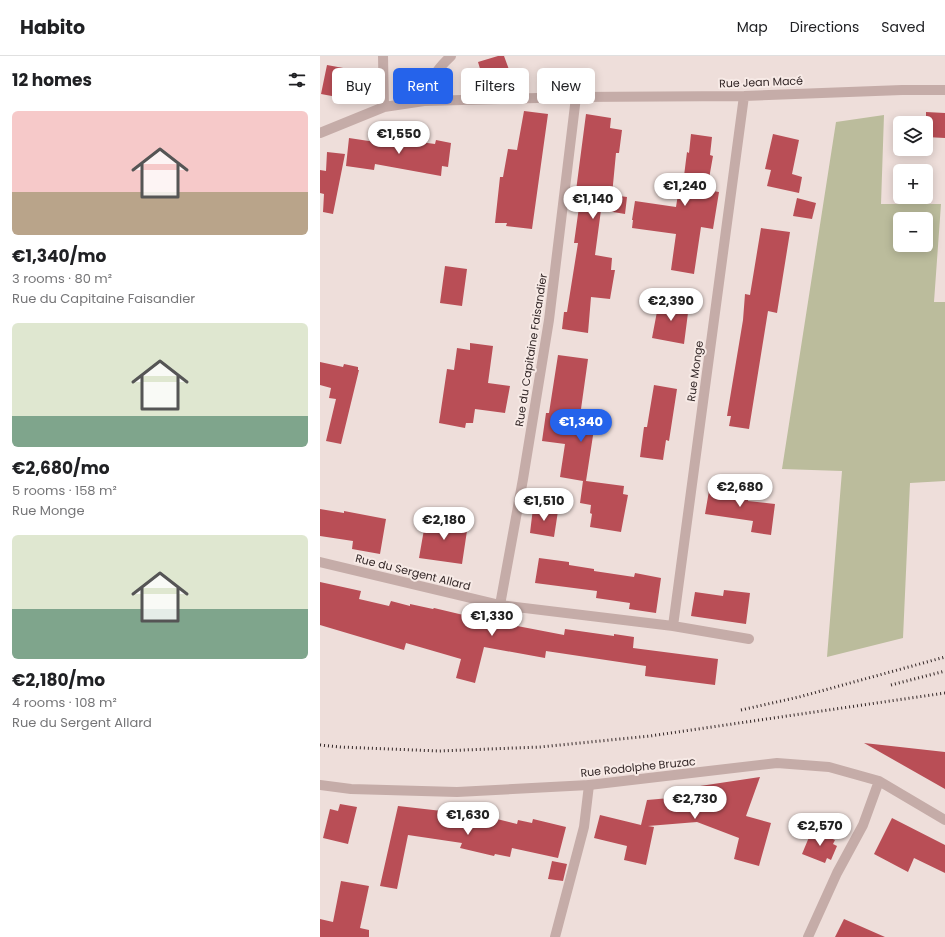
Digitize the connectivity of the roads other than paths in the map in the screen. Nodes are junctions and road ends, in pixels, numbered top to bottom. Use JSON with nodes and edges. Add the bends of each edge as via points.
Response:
{"nodes":[{"id":1,"x":383,"y":56,"type":"edge"},
{"id":2,"x":451,"y":56,"type":"edge"},
{"id":3,"x":438,"y":68,"type":"edge"},
{"id":4,"x":945,"y":90,"type":"edge"},
{"id":5,"x":744,"y":96,"type":"junction"},
{"id":6,"x":595,"y":97,"type":"edge"},
{"id":7,"x":537,"y":98,"type":"edge"},
{"id":8,"x":453,"y":100,"type":"edge"},
{"id":9,"x":404,"y":104,"type":"edge"},
{"id":10,"x":575,"y":104,"type":"edge"},
{"id":11,"x":384,"y":107,"type":"junction"},
{"id":12,"x":320,"y":133,"type":"edge"},
{"id":13,"x":320,"y":562,"type":"edge"},
{"id":14,"x":500,"y":605,"type":"junction"},
{"id":15,"x":673,"y":626,"type":"junction"},
{"id":16,"x":749,"y":638,"type":"dead end"},
{"id":17,"x":879,"y":781,"type":"junction"},
{"id":18,"x":320,"y":785,"type":"edge"},
{"id":19,"x":589,"y":785,"type":"junction"},
{"id":20,"x":945,"y":820,"type":"edge"},
{"id":21,"x":555,"y":937,"type":"edge"},
{"id":22,"x":808,"y":937,"type":"edge"}],
"edges":[{"from":1,"to":11,"type":"street"},
{"from":2,"to":3,"type":"street"},
{"from":4,"to":5,"type":"street","name":"Rue Jean Macé"},
{"from":5,"to":6,"type":"street","name":"Rue Jean Macé"},
{"from":5,"to":15,"type":"street","name":"Rue Monge"},
{"from":7,"to":8,"type":"street","name":"Rue Jean Macé"},
{"from":9,"to":11,"type":"street","name":"Rue Jean Macé"},
{"from":10,"to":14,"type":"street","name":"Rue du Capitaine Faisandier","via":[[549,320]]},
{"from":11,"to":12,"type":"street","name":"Rue Jean Macé"},
{"from":13,"to":14,"type":"street","name":"Rue du Sergent Allard"},
{"from":14,"to":15,"type":"street","name":"Rue du Sergent Allard"},
{"from":15,"to":16,"type":"street","name":"Rue du Sergent Allard"},
{"from":17,"to":19,"type":"street","name":"Rue Rodolphe Bruzac","via":[[829,767],[777,763]]},
{"from":17,"to":20,"type":"street","name":"Rue Rodolphe Bruzac"},
{"from":17,"to":22,"type":"street","via":[[862,825]]},
{"from":18,"to":19,"type":"street","name":"Rue Rodolphe Bruzac","via":[[351,789],[457,792]]},
{"from":19,"to":21,"type":"street","via":[[584,827]]}]}
